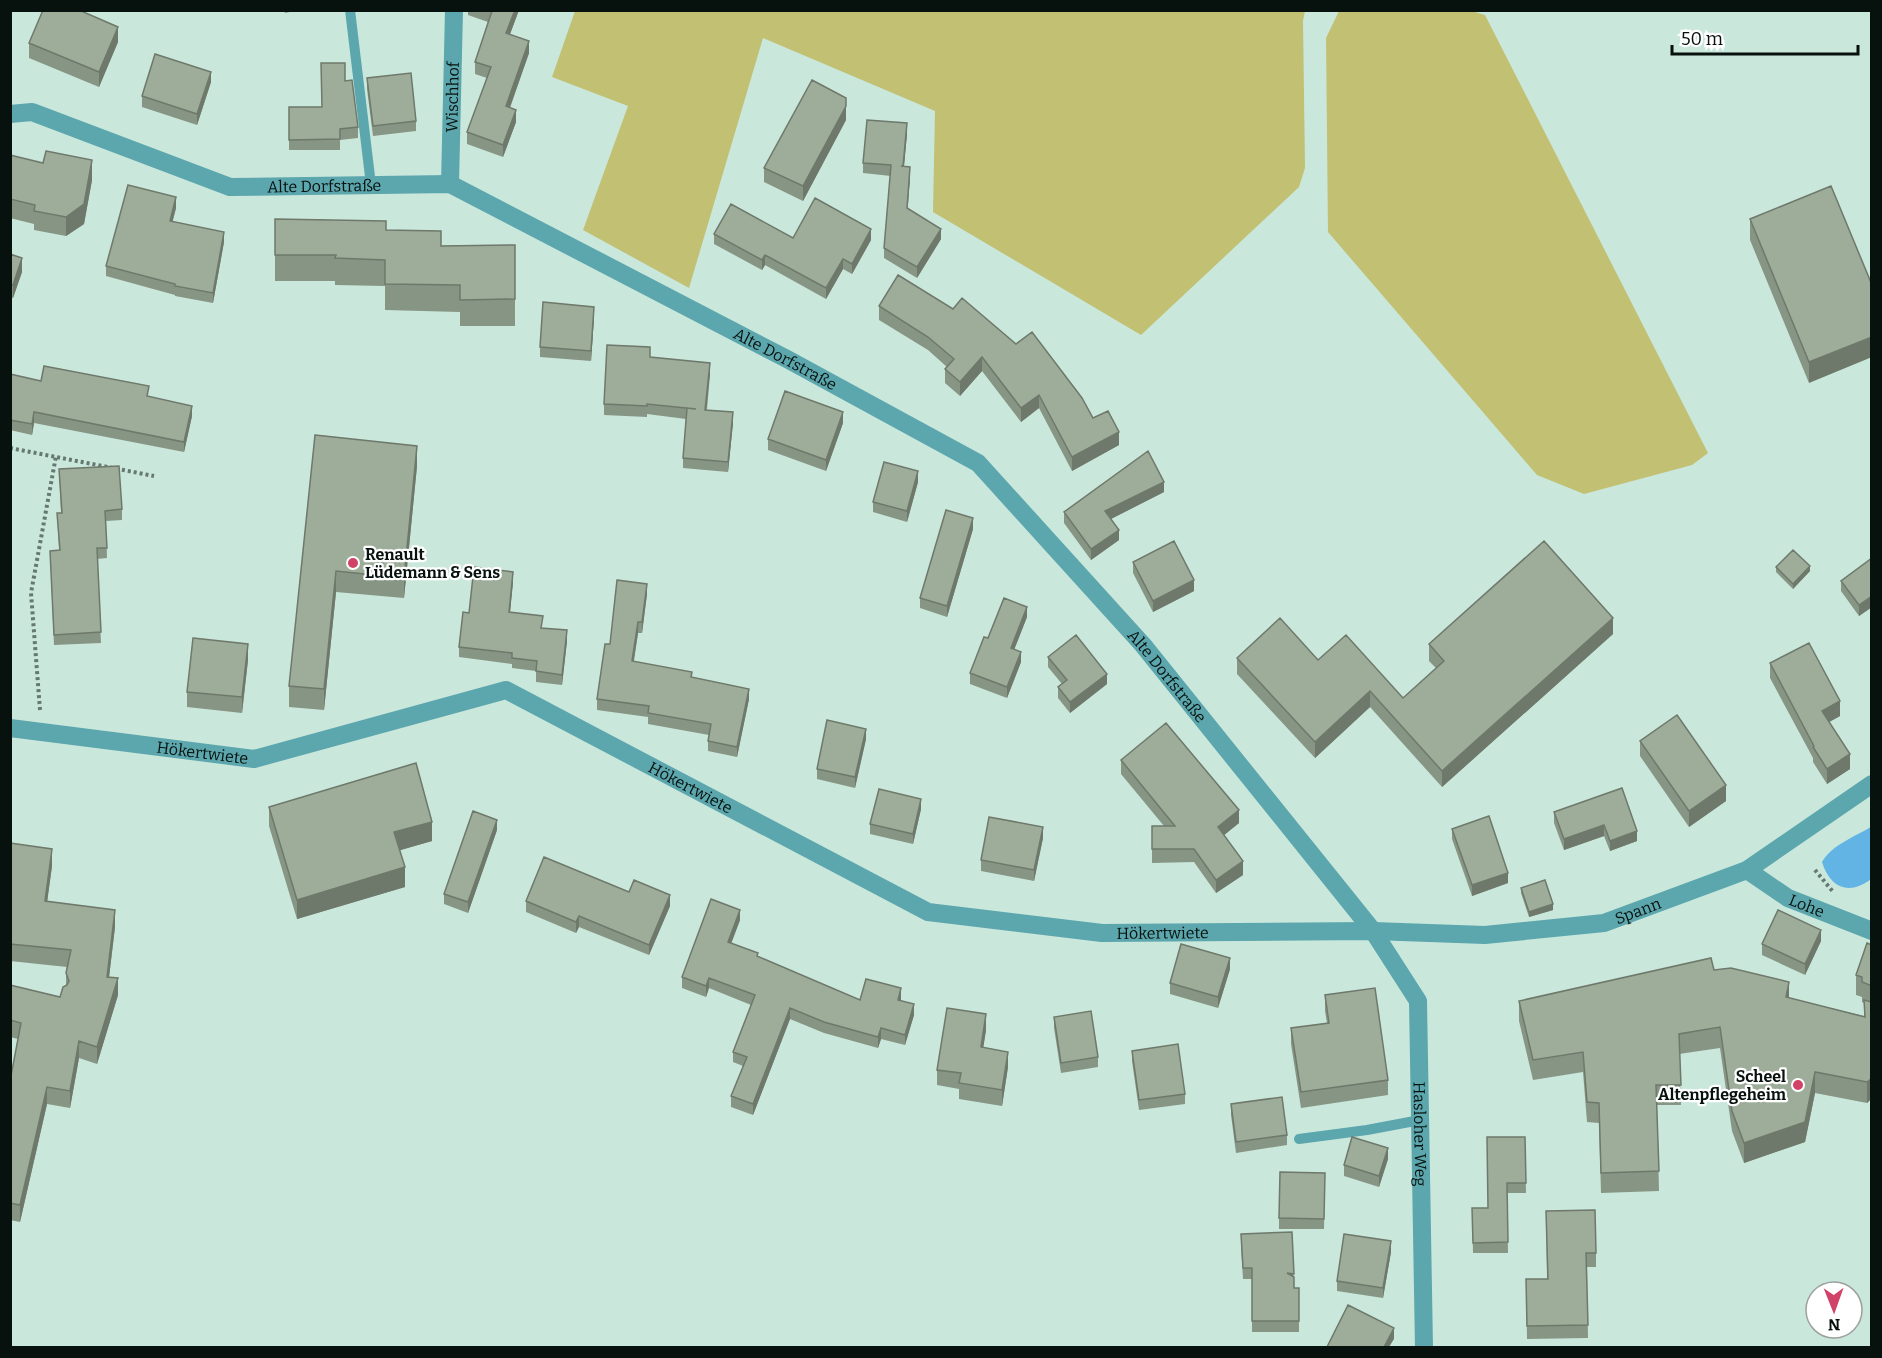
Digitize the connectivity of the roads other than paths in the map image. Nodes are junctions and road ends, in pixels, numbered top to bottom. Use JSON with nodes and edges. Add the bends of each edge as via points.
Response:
{"nodes":[{"id":1,"x":350,"y":10,"type":"edge"},
{"id":2,"x":454,"y":10,"type":"edge"},
{"id":3,"x":10,"y":114,"type":"edge"},
{"id":4,"x":450,"y":184,"type":"junction"},
{"id":5,"x":371,"y":185,"type":"junction"},
{"id":6,"x":10,"y":728,"type":"edge"},
{"id":7,"x":1872,"y":784,"type":"edge"},
{"id":8,"x":1747,"y":870,"type":"junction"},
{"id":9,"x":1373,"y":931,"type":"junction"},
{"id":10,"x":1872,"y":931,"type":"edge"},
{"id":11,"x":1420,"y":1119,"type":"junction"},
{"id":12,"x":1299,"y":1139,"type":"dead end"},
{"id":13,"x":1424,"y":1347,"type":"edge"}],
"edges":[{"from":1,"to":5,"type":"lane"},
{"from":2,"to":4,"type":"street","name":"Wischhof"},
{"from":3,"to":5,"type":"street","name":"Alte Dorfstraße","via":[[32,112],[230,187]]},
{"from":4,"to":5,"type":"street","name":"Alte Dorfstraße"},
{"from":4,"to":9,"type":"street","name":"Alte Dorfstraße","via":[[978,463],[1143,645]]},
{"from":6,"to":9,"type":"street","name":"Hökertwiete","via":[[254,759],[506,690],[928,912],[1102,933]]},
{"from":7,"to":8,"type":"street","name":"Spann"},
{"from":8,"to":9,"type":"street","name":"Spann","via":[[1604,923],[1485,935]]},
{"from":8,"to":10,"type":"street","name":"Lohe","via":[[1788,898]]},
{"from":9,"to":11,"type":"street","name":"Hasloher Weg","via":[[1418,1001]]},
{"from":11,"to":12,"type":"lane"},
{"from":11,"to":13,"type":"street","name":"Hasloher Weg"}]}
